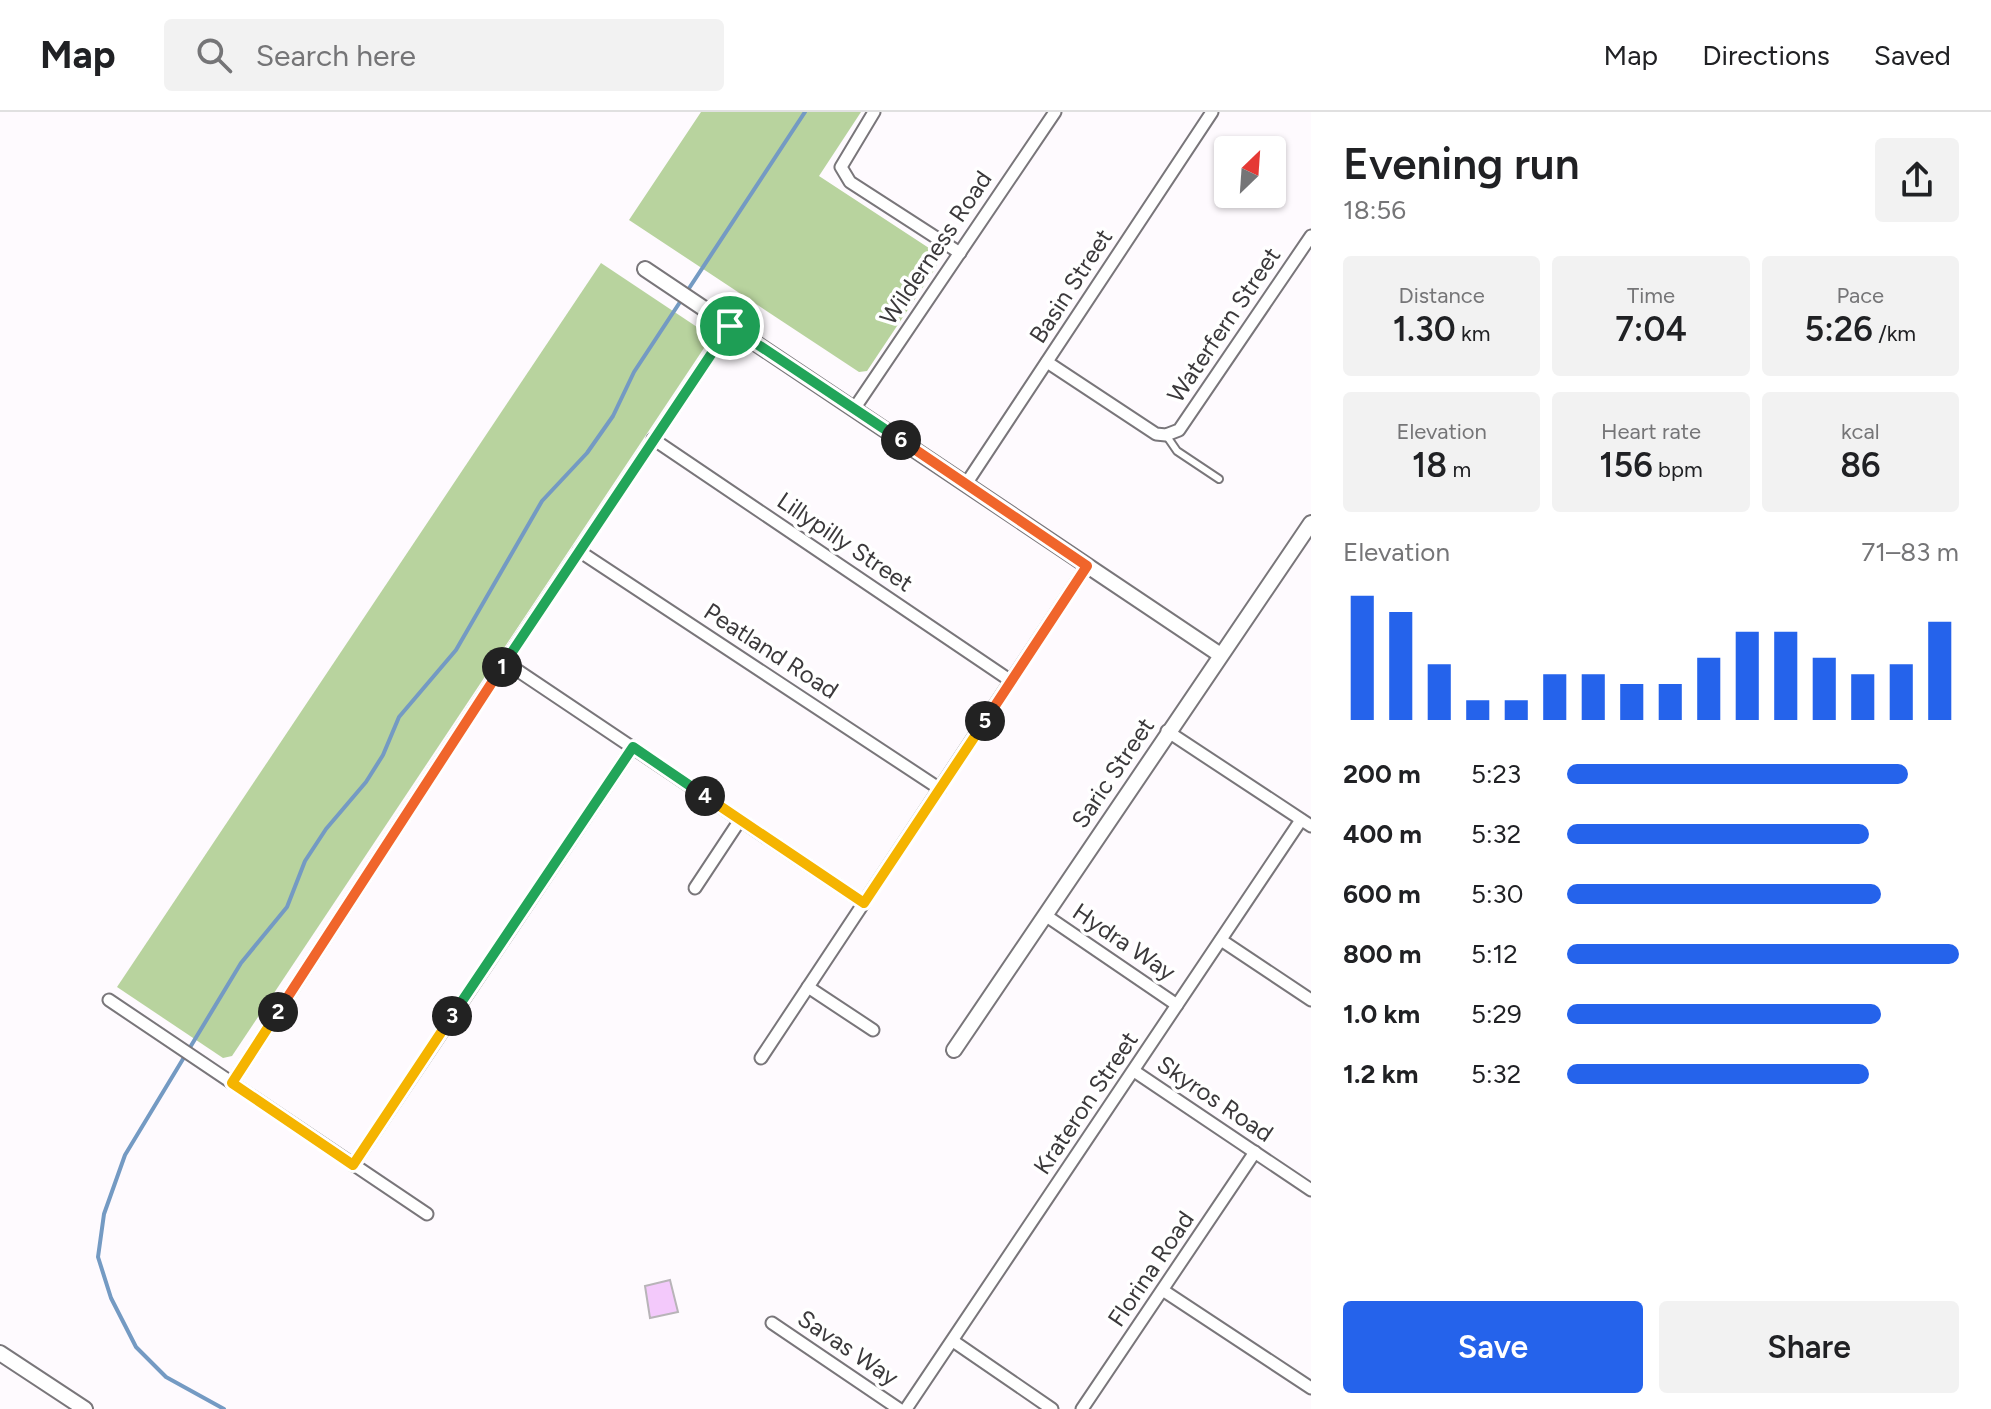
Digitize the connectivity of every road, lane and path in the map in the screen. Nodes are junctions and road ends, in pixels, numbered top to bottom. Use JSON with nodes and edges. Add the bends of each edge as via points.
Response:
{"nodes":[{"id":1,"x":874,"y":112,"type":"edge"},
{"id":2,"x":1055,"y":112,"type":"edge"},
{"id":3,"x":1212,"y":112,"type":"edge"},
{"id":4,"x":1311,"y":236,"type":"edge"},
{"id":5,"x":960,"y":253,"type":"junction"},
{"id":6,"x":645,"y":269,"type":"dead end"},
{"id":7,"x":730,"y":326,"type":"junction"},
{"id":8,"x":1047,"y":362,"type":"junction"},
{"id":9,"x":854,"y":409,"type":"junction"},
{"id":10,"x":1166,"y":435,"type":"junction"},
{"id":11,"x":653,"y":439,"type":"junction"},
{"id":12,"x":1219,"y":479,"type":"dead end"},
{"id":13,"x":966,"y":484,"type":"junction"},
{"id":14,"x":1311,"y":523,"type":"edge"},
{"id":15,"x":579,"y":551,"type":"junction"},
{"id":16,"x":1087,"y":566,"type":"junction"},
{"id":17,"x":1219,"y":654,"type":"junction"},
{"id":18,"x":505,"y":662,"type":"junction"},
{"id":19,"x":1011,"y":681,"type":"junction"},
{"id":20,"x":1167,"y":731,"type":"junction"},
{"id":21,"x":633,"y":747,"type":"junction"},
{"id":22,"x":940,"y":789,"type":"junction"},
{"id":23,"x":740,"y":820,"type":"junction"},
{"id":24,"x":1306,"y":823,"type":"edge"},
{"id":25,"x":695,"y":888,"type":"dead end"},
{"id":26,"x":864,"y":903,"type":"junction"},
{"id":27,"x":1045,"y":915,"type":"junction"},
{"id":28,"x":1221,"y":940,"type":"junction"},
{"id":29,"x":808,"y":987,"type":"junction"},
{"id":30,"x":109,"y":1000,"type":"dead end"},
{"id":31,"x":1311,"y":1000,"type":"edge"},
{"id":32,"x":1177,"y":1005,"type":"junction"},
{"id":33,"x":873,"y":1030,"type":"dead end"},
{"id":34,"x":954,"y":1050,"type":"dead end"},
{"id":35,"x":761,"y":1058,"type":"dead end"},
{"id":36,"x":1134,"y":1071,"type":"junction"},
{"id":37,"x":232,"y":1083,"type":"junction"},
{"id":38,"x":1255,"y":1152,"type":"junction"},
{"id":39,"x":353,"y":1165,"type":"junction"},
{"id":40,"x":1311,"y":1190,"type":"edge"},
{"id":41,"x":427,"y":1214,"type":"dead end"},
{"id":42,"x":1164,"y":1291,"type":"junction"},
{"id":43,"x":772,"y":1323,"type":"dead end"},
{"id":44,"x":953,"y":1341,"type":"junction"},
{"id":45,"x":0,"y":1353,"type":"edge"},
{"id":46,"x":1311,"y":1388,"type":"edge"},
{"id":47,"x":85,"y":1409,"type":"edge"},
{"id":48,"x":899,"y":1409,"type":"edge"},
{"id":49,"x":906,"y":1409,"type":"edge"},
{"id":50,"x":1052,"y":1409,"type":"edge"},
{"id":51,"x":1082,"y":1409,"type":"edge"}],
"edges":[{"from":1,"to":5,"type":"street","via":[[841,167],[850,182]]},
{"from":2,"to":5,"type":"street","name":"Wilderness Road"},
{"from":3,"to":8,"type":"street","name":"Basin Street"},
{"from":4,"to":10,"type":"street","name":"Waterfern Street","via":[[1179,430]]},
{"from":5,"to":9,"type":"street","name":"Wilderness Road"},
{"from":6,"to":7,"type":"street"},
{"from":7,"to":9,"type":"street"},
{"from":7,"to":11,"type":"street"},
{"from":8,"to":10,"type":"street","name":"Waterfern Street","via":[[1156,434]]},
{"from":8,"to":13,"type":"street","name":"Basin Street"},
{"from":9,"to":13,"type":"street"},
{"from":10,"to":12,"type":"lane","via":[[1177,451]]},
{"from":11,"to":15,"type":"street"},
{"from":11,"to":19,"type":"street","name":"Lillypilly Street"},
{"from":13,"to":16,"type":"street"},
{"from":14,"to":17,"type":"street","name":"Saric Street"},
{"from":15,"to":18,"type":"street"},
{"from":15,"to":22,"type":"street","name":"Peatland Road"},
{"from":16,"to":17,"type":"street"},
{"from":16,"to":19,"type":"street"},
{"from":17,"to":20,"type":"street","name":"Saric Street"},
{"from":18,"to":21,"type":"street"},
{"from":18,"to":37,"type":"street"},
{"from":19,"to":22,"type":"street"},
{"from":20,"to":24,"type":"street"},
{"from":20,"to":27,"type":"street","name":"Saric Street"},
{"from":21,"to":23,"type":"street"},
{"from":21,"to":39,"type":"street"},
{"from":22,"to":26,"type":"street"},
{"from":23,"to":25,"type":"street"},
{"from":23,"to":26,"type":"street"},
{"from":24,"to":28,"type":"street","name":"Krateron Street"},
{"from":26,"to":29,"type":"street"},
{"from":27,"to":32,"type":"street","name":"Hydra Way"},
{"from":27,"to":34,"type":"street","name":"Saric Street"},
{"from":28,"to":31,"type":"street"},
{"from":28,"to":32,"type":"street","name":"Krateron Street"},
{"from":29,"to":33,"type":"street"},
{"from":29,"to":35,"type":"street"},
{"from":30,"to":37,"type":"street"},
{"from":32,"to":36,"type":"street","name":"Krateron Street"},
{"from":36,"to":38,"type":"street","name":"Skyros Road"},
{"from":36,"to":44,"type":"street","name":"Krateron Street"},
{"from":37,"to":39,"type":"street"},
{"from":38,"to":40,"type":"street","name":"Skyros Road"},
{"from":38,"to":42,"type":"street","name":"Florina Road"},
{"from":39,"to":41,"type":"street"},
{"from":42,"to":46,"type":"street"},
{"from":42,"to":51,"type":"street","name":"Florina Road"},
{"from":43,"to":48,"type":"street","name":"Savas Way"},
{"from":44,"to":49,"type":"street","name":"Krateron Street"},
{"from":44,"to":50,"type":"street"},
{"from":45,"to":47,"type":"street"}]}
